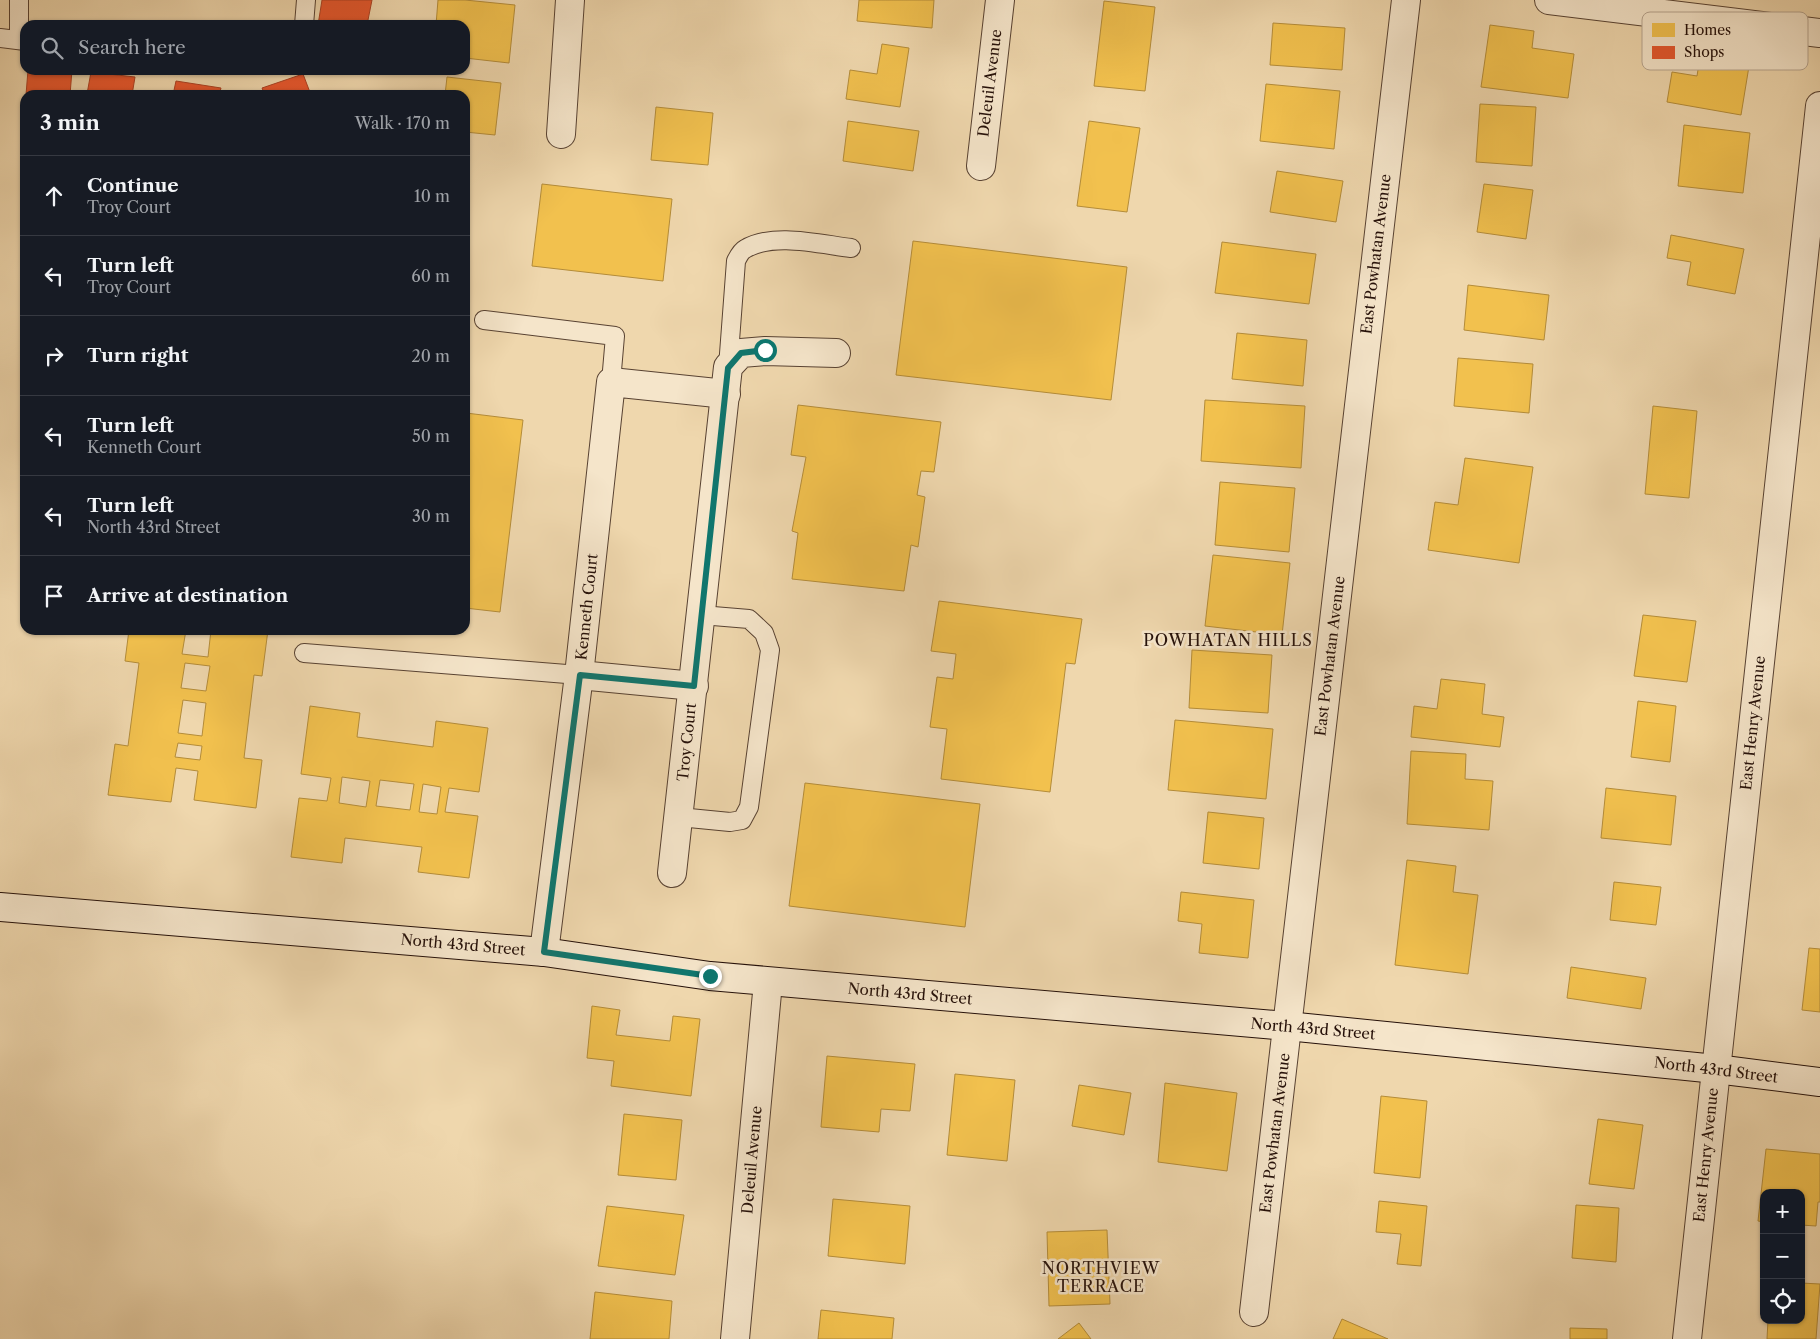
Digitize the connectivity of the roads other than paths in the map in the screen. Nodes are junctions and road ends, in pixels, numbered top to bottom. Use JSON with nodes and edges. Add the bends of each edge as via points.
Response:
{"nodes":[{"id":1,"x":19,"y":0,"type":"edge"},
{"id":2,"x":306,"y":0,"type":"edge"},
{"id":3,"x":570,"y":0,"type":"edge"},
{"id":4,"x":1000,"y":0,"type":"edge"},
{"id":5,"x":1406,"y":0,"type":"edge"},
{"id":6,"x":1549,"y":0,"type":"edge"},
{"id":7,"x":1648,"y":12,"type":"edge"},
{"id":8,"x":20,"y":20,"type":"edge"},
{"id":9,"x":304,"y":20,"type":"edge"},
{"id":10,"x":0,"y":38,"type":"edge"},
{"id":11,"x":20,"y":41,"type":"edge"},
{"id":12,"x":1820,"y":106,"type":"edge"},
{"id":13,"x":562,"y":134,"type":"dead end"},
{"id":14,"x":981,"y":166,"type":"dead end"},
{"id":15,"x":851,"y":248,"type":"dead end"},
{"id":16,"x":484,"y":320,"type":"dead end"},
{"id":17,"x":836,"y":353,"type":"dead end"},
{"id":18,"x":728,"y":368,"type":"junction"},
{"id":19,"x":611,"y":382,"type":"junction"},
{"id":20,"x":726,"y":394,"type":"junction"},
{"id":21,"x":701,"y":615,"type":"junction"},
{"id":22,"x":304,"y":653,"type":"dead end"},
{"id":23,"x":580,"y":675,"type":"junction"},
{"id":24,"x":694,"y":686,"type":"junction"},
{"id":25,"x":679,"y":817,"type":"junction"},
{"id":26,"x":672,"y":873,"type":"dead end"},
{"id":27,"x":0,"y":907,"type":"edge"},
{"id":28,"x":544,"y":952,"type":"junction"},
{"id":29,"x":768,"y":982,"type":"junction"},
{"id":30,"x":1287,"y":1026,"type":"junction"},
{"id":31,"x":1716,"y":1069,"type":"junction"},
{"id":32,"x":1820,"y":1082,"type":"edge"},
{"id":33,"x":1254,"y":1312,"type":"dead end"},
{"id":34,"x":735,"y":1339,"type":"edge"},
{"id":35,"x":1687,"y":1339,"type":"edge"}],
"edges":[{"from":1,"to":8,"type":"lane"},
{"from":2,"to":9,"type":"lane"},
{"from":3,"to":13,"type":"street"},
{"from":4,"to":14,"type":"street","name":"Deleuil Avenue"},
{"from":5,"to":30,"type":"street","name":"East Powhatan Avenue"},
{"from":6,"to":7,"type":"street"},
{"from":10,"to":11,"type":"lane"},
{"from":12,"to":31,"type":"street","name":"East Henry Avenue"},
{"from":15,"to":18,"type":"lane","via":[[778,240],[758,243],[743,250],[736,261]]},
{"from":16,"to":19,"type":"lane","via":[[615,336]]},
{"from":17,"to":18,"type":"street","via":[[765,350],[741,353]]},
{"from":18,"to":20,"type":"street","name":"Troy Court"},
{"from":19,"to":20,"type":"street"},
{"from":19,"to":23,"type":"street","name":"Kenneth Court"},
{"from":20,"to":21,"type":"street","name":"Troy Court"},
{"from":21,"to":24,"type":"street","name":"Troy Court"},
{"from":21,"to":25,"type":"lane","via":[[749,619],[764,634],[770,650],[749,807],[742,820],[730,822]]},
{"from":22,"to":23,"type":"lane"},
{"from":23,"to":24,"type":"street"},
{"from":23,"to":28,"type":"street","name":"Kenneth Court"},
{"from":24,"to":25,"type":"street","name":"Troy Court"},
{"from":25,"to":26,"type":"street","name":"Troy Court"},
{"from":27,"to":28,"type":"street","name":"North 43rd Street"},
{"from":28,"to":29,"type":"street","name":"North 43rd Street"},
{"from":29,"to":30,"type":"street","name":"North 43rd Street"},
{"from":29,"to":34,"type":"street","name":"Deleuil Avenue"},
{"from":30,"to":31,"type":"street","name":"North 43rd Street"},
{"from":30,"to":33,"type":"street","name":"East Powhatan Avenue"},
{"from":31,"to":32,"type":"street","name":"North 43rd Street"},
{"from":31,"to":35,"type":"street","name":"East Henry Avenue"}]}
